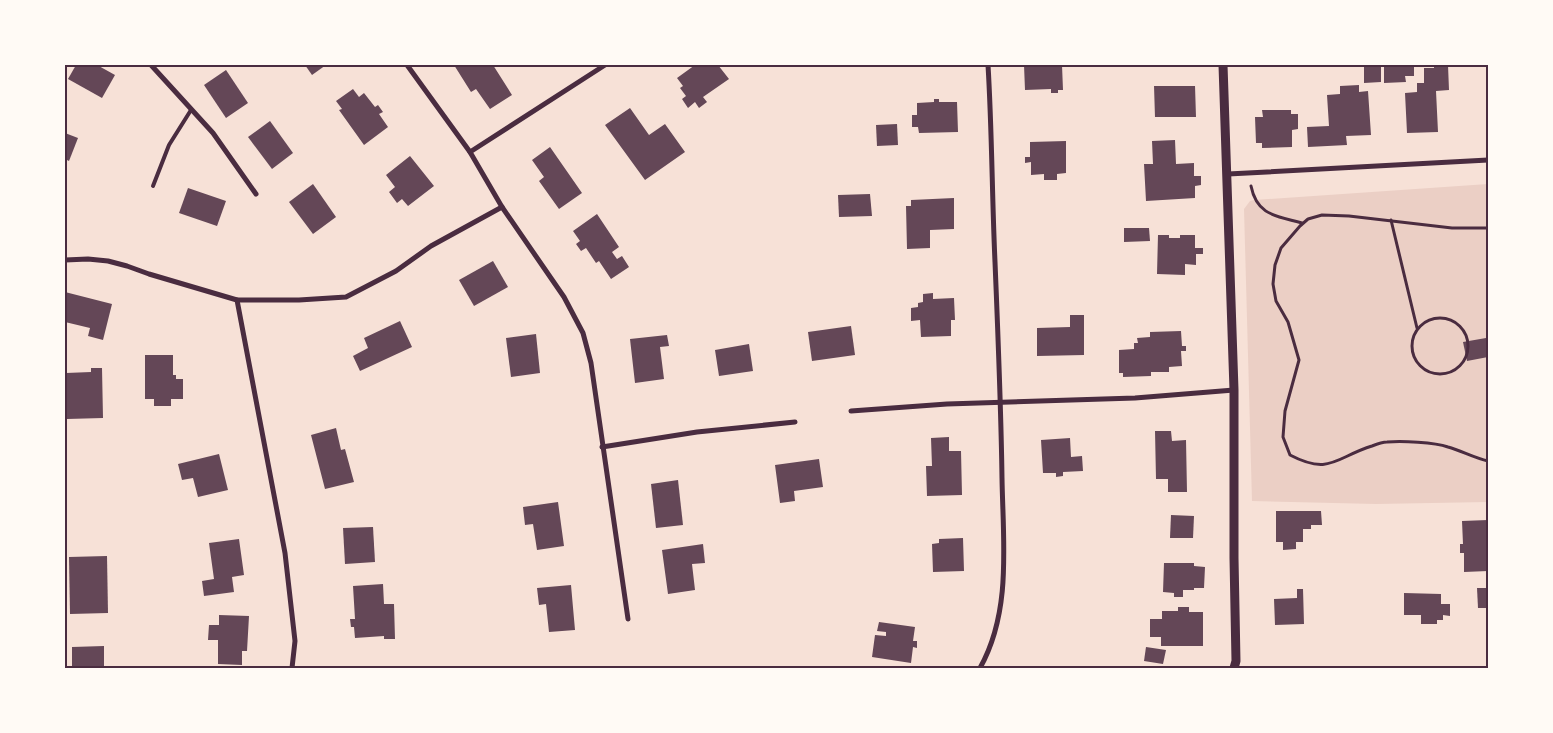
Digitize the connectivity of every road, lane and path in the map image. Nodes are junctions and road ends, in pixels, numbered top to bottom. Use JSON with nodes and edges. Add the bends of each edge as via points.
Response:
{"nodes":[{"id":1,"x":150,"y":65,"type":"edge"},
{"id":2,"x":407,"y":65,"type":"edge"},
{"id":3,"x":605,"y":65,"type":"edge"},
{"id":4,"x":988,"y":65,"type":"edge"},
{"id":5,"x":1223,"y":65,"type":"edge"},
{"id":6,"x":191,"y":110,"type":"junction"},
{"id":7,"x":470,"y":152,"type":"junction"},
{"id":8,"x":1488,"y":160,"type":"edge"},
{"id":9,"x":1249,"y":173,"type":"junction"},
{"id":10,"x":1228,"y":174,"type":"junction"},
{"id":11,"x":153,"y":186,"type":"dead end"},
{"id":12,"x":256,"y":194,"type":"dead end"},
{"id":13,"x":502,"y":207,"type":"junction"},
{"id":14,"x":1391,"y":220,"type":"junction"},
{"id":15,"x":1303,"y":224,"type":"junction"},
{"id":16,"x":1488,"y":228,"type":"edge"},
{"id":17,"x":65,"y":260,"type":"edge"},
{"id":18,"x":237,"y":300,"type":"junction"},
{"id":19,"x":1417,"y":328,"type":"junction"},
{"id":20,"x":1234,"y":390,"type":"junction"},
{"id":21,"x":1001,"y":401,"type":"junction"},
{"id":22,"x":850,"y":410,"type":"dead end"},
{"id":23,"x":795,"y":422,"type":"dead end"},
{"id":24,"x":602,"y":446,"type":"junction"},
{"id":25,"x":1488,"y":461,"type":"edge"},
{"id":26,"x":628,"y":619,"type":"dead end"},
{"id":27,"x":292,"y":668,"type":"edge"},
{"id":28,"x":980,"y":668,"type":"edge"},
{"id":29,"x":1234,"y":668,"type":"edge"}],
"edges":[{"from":1,"to":6,"type":"street"},
{"from":2,"to":7,"type":"street"},
{"from":3,"to":7,"type":"street"},
{"from":4,"to":21,"type":"street"},
{"from":5,"to":10,"type":"street"},
{"from":6,"to":11,"type":"lane","via":[[169,145]]},
{"from":6,"to":12,"type":"street","via":[[213,134]]},
{"from":7,"to":13,"type":"street"},
{"from":8,"to":9,"type":"street"},
{"from":9,"to":10,"type":"street"},
{"from":9,"to":15,"type":"path","via":[[1253,195],[1261,208]]},
{"from":10,"to":20,"type":"street"},
{"from":13,"to":18,"type":"street","via":[[346,297]]},
{"from":13,"to":24,"type":"street","via":[[564,297],[583,333],[591,363]]},
{"from":14,"to":15,"type":"path","via":[[1322,214]]},
{"from":14,"to":16,"type":"path","via":[[1452,228]]},
{"from":14,"to":19,"type":"path"},
{"from":15,"to":25,"type":"path","via":[[1281,248],[1273,284],[1276,301],[1290,327],[1299,360],[1285,411],[1283,437],[1290,455],[1320,466],[1386,442],[1446,446]]},
{"from":17,"to":18,"type":"street","via":[[101,260],[127,266]]},
{"from":18,"to":27,"type":"street","via":[[285,553],[295,642]]},
{"from":19,"to":19,"type":"path","via":[[1424,322],[1441,318],[1458,324],[1464,330],[1468,348],[1461,364],[1445,374],[1435,374],[1418,364],[1412,347]]},
{"from":20,"to":21,"type":"street","via":[[1135,398]]},
{"from":20,"to":29,"type":"street"},
{"from":21,"to":22,"type":"street"},
{"from":21,"to":28,"type":"street","via":[[1003,582],[998,624]]},
{"from":23,"to":24,"type":"street"},
{"from":24,"to":26,"type":"street"}]}
